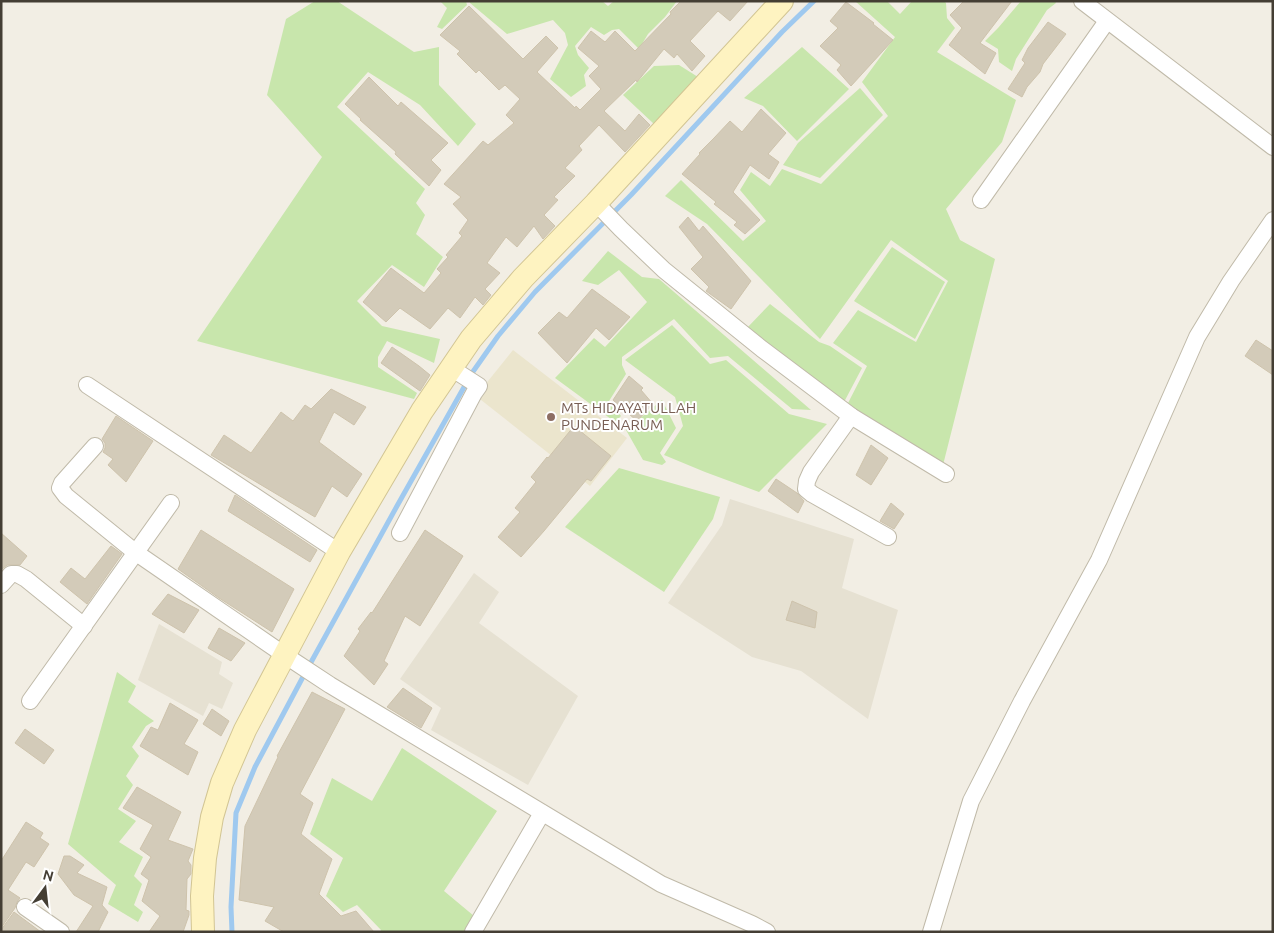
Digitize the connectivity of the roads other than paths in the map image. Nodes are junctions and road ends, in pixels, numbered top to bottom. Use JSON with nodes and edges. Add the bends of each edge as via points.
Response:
{"nodes":[{"id":1,"x":782,"y":1,"type":"edge"},
{"id":2,"x":1082,"y":1,"type":"edge"},
{"id":3,"x":1107,"y":21,"type":"junction"},
{"id":4,"x":1273,"y":146,"type":"edge"},
{"id":5,"x":981,"y":200,"type":"dead end"},
{"id":6,"x":600,"y":207,"type":"junction"},
{"id":7,"x":1273,"y":220,"type":"edge"},
{"id":8,"x":455,"y":370,"type":"junction"},
{"id":9,"x":87,"y":385,"type":"dead end"},
{"id":10,"x":851,"y":416,"type":"junction"},
{"id":11,"x":95,"y":446,"type":"dead end"},
{"id":12,"x":946,"y":474,"type":"dead end"},
{"id":13,"x":171,"y":502,"type":"dead end"},
{"id":14,"x":400,"y":533,"type":"dead end"},
{"id":15,"x":888,"y":537,"type":"dead end"},
{"id":16,"x":135,"y":552,"type":"junction"},
{"id":17,"x":339,"y":552,"type":"junction"},
{"id":18,"x":1,"y":585,"type":"edge"},
{"id":19,"x":84,"y":626,"type":"junction"},
{"id":20,"x":290,"y":658,"type":"junction"},
{"id":21,"x":30,"y":701,"type":"dead end"},
{"id":22,"x":542,"y":813,"type":"junction"},
{"id":23,"x":25,"y":907,"type":"dead end"},
{"id":24,"x":61,"y":932,"type":"edge"},
{"id":25,"x":203,"y":932,"type":"edge"},
{"id":26,"x":473,"y":932,"type":"edge"},
{"id":27,"x":768,"y":932,"type":"edge"},
{"id":28,"x":931,"y":932,"type":"edge"}],
"edges":[{"from":1,"to":6,"type":"main road"},
{"from":2,"to":3,"type":"street"},
{"from":3,"to":4,"type":"street"},
{"from":3,"to":5,"type":"street"},
{"from":6,"to":8,"type":"main road","via":[[523,278],[471,339]]},
{"from":6,"to":10,"type":"street","via":[[664,270]]},
{"from":7,"to":28,"type":"street","via":[[1197,337],[1099,560],[971,801]]},
{"from":8,"to":14,"type":"street","via":[[479,386]]},
{"from":8,"to":17,"type":"main road","via":[[422,411]]},
{"from":9,"to":17,"type":"street"},
{"from":10,"to":12,"type":"street"},
{"from":10,"to":15,"type":"street","via":[[811,472],[806,488]]},
{"from":11,"to":16,"type":"street","via":[[60,488]]},
{"from":13,"to":16,"type":"street"},
{"from":16,"to":19,"type":"street"},
{"from":16,"to":20,"type":"street"},
{"from":17,"to":20,"type":"main road"},
{"from":18,"to":19,"type":"street","via":[[11,574],[17,574]]},
{"from":19,"to":21,"type":"street"},
{"from":20,"to":22,"type":"street"},
{"from":20,"to":25,"type":"main road","via":[[246,730],[222,783],[205,858]]},
{"from":22,"to":26,"type":"street"},
{"from":22,"to":27,"type":"street","via":[[661,884]]},
{"from":23,"to":24,"type":"street"}]}
